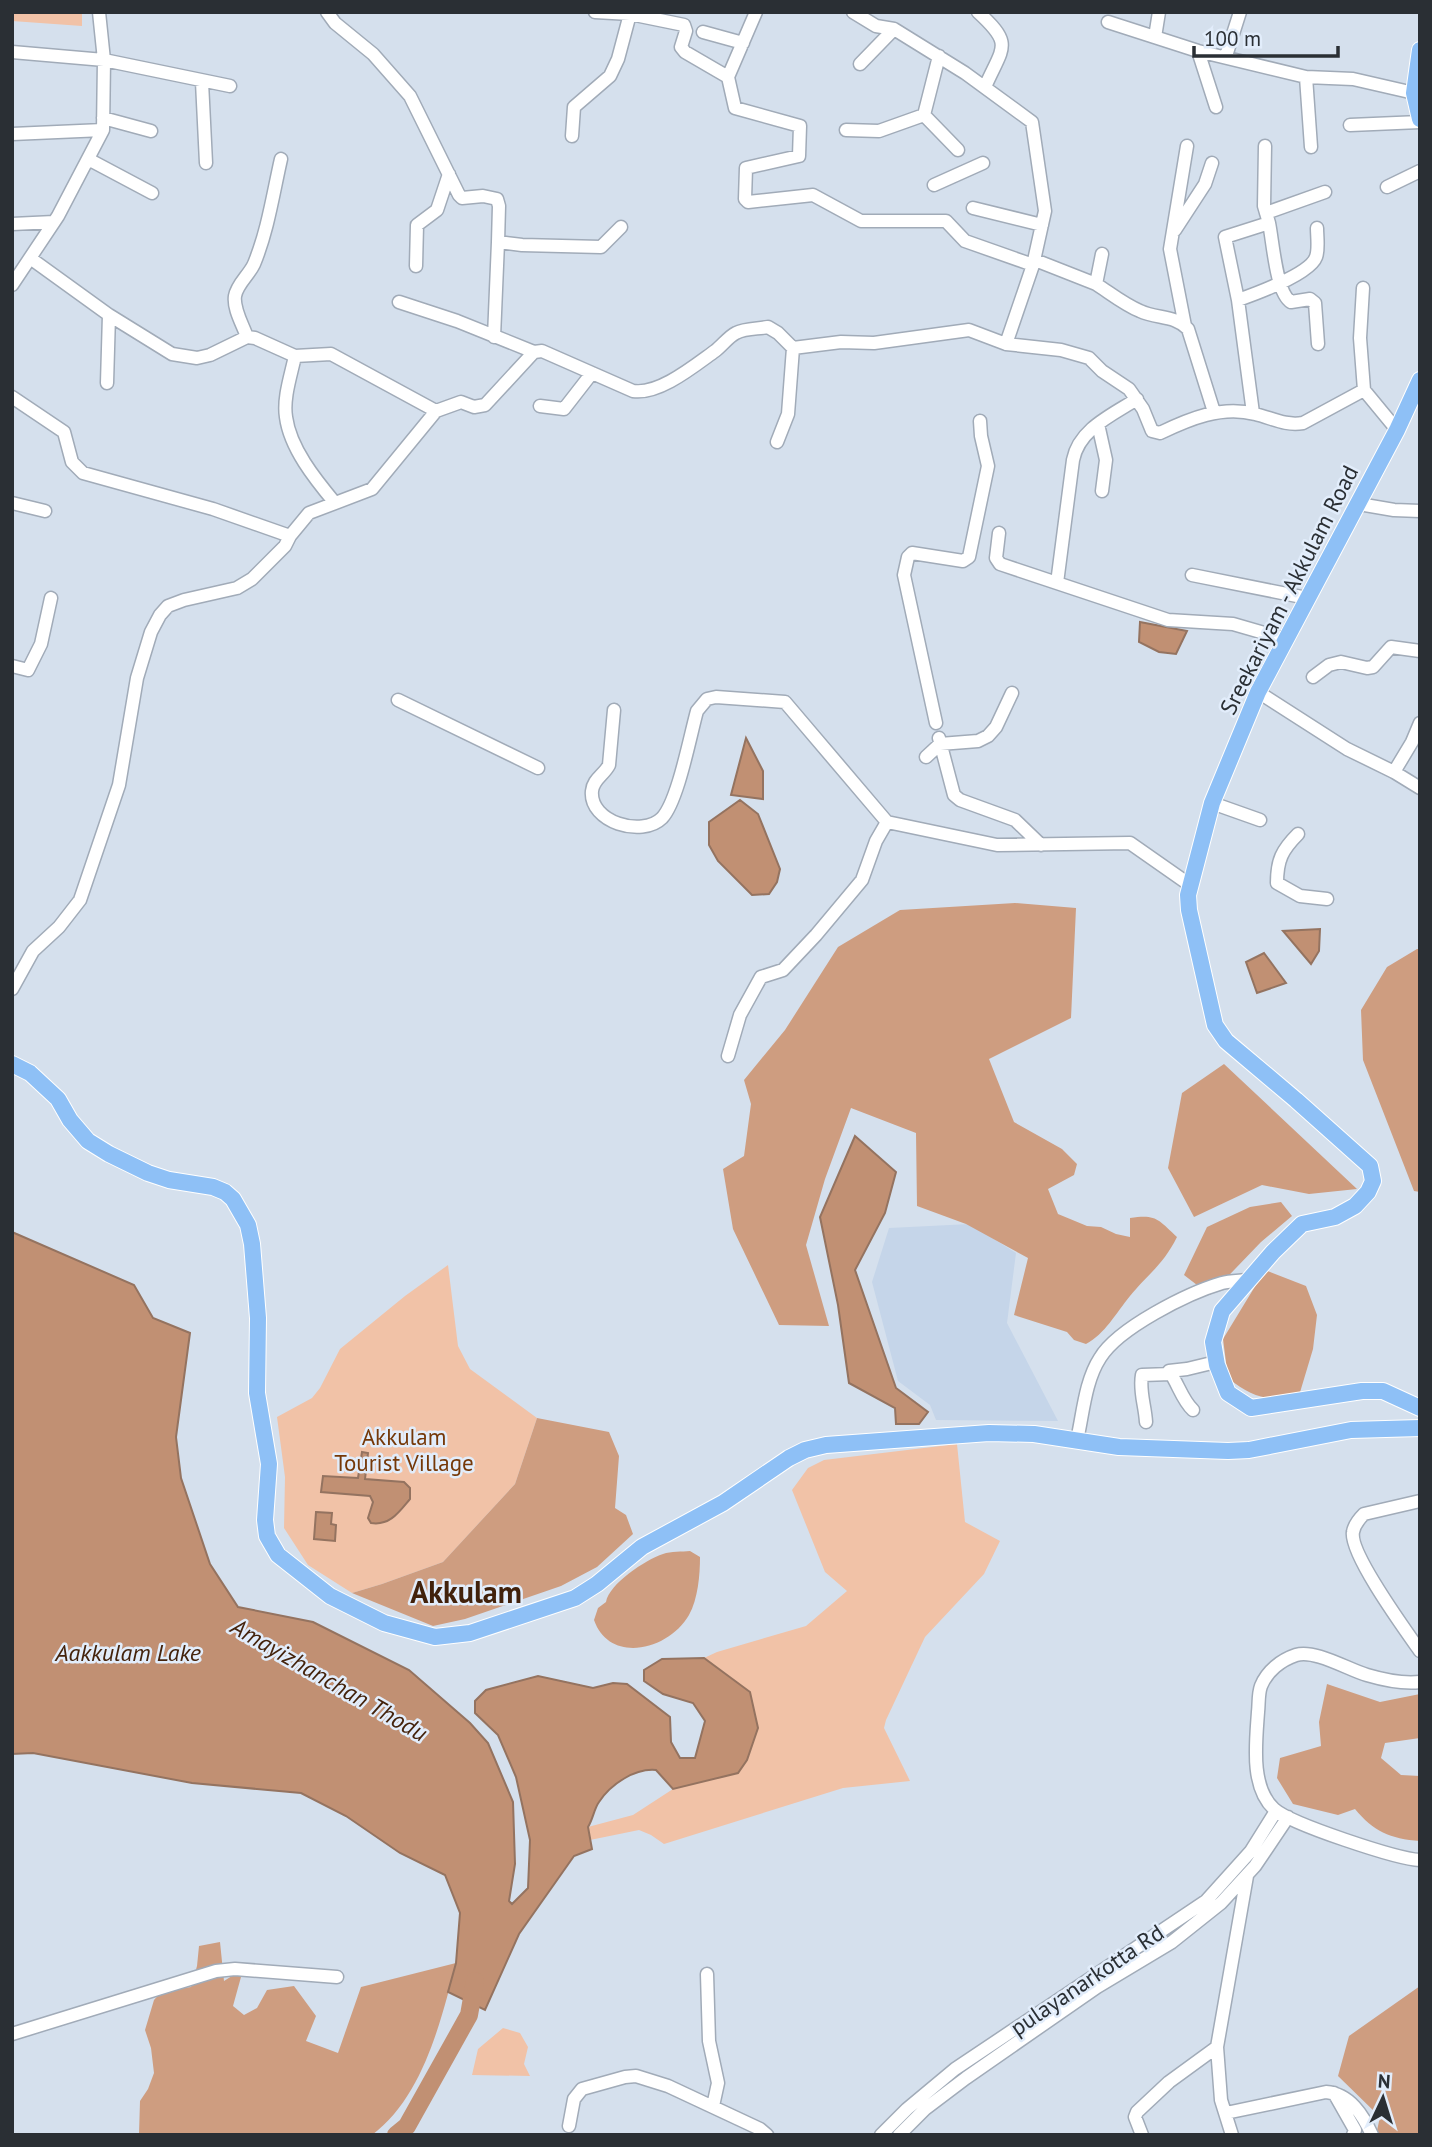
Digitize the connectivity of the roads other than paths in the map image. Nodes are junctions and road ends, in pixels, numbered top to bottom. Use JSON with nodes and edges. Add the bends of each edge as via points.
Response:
{"nodes":[{"id":1,"x":99,"y":12,"type":"edge"},
{"id":2,"x":327,"y":12,"type":"edge"},
{"id":3,"x":595,"y":12,"type":"edge"},
{"id":4,"x":755,"y":12,"type":"edge"},
{"id":5,"x":853,"y":12,"type":"edge"},
{"id":6,"x":978,"y":12,"type":"edge"},
{"id":7,"x":1159,"y":12,"type":"edge"},
{"id":8,"x":1240,"y":12,"type":"edge"},
{"id":9,"x":630,"y":14,"type":"junction"},
{"id":10,"x":1108,"y":22,"type":"dead end"},
{"id":11,"x":894,"y":29,"type":"junction"},
{"id":12,"x":702,"y":32,"type":"dead end"},
{"id":13,"x":1155,"y":37,"type":"junction"},
{"id":14,"x":743,"y":43,"type":"junction"},
{"id":15,"x":1420,"y":50,"type":"edge"},
{"id":16,"x":1198,"y":51,"type":"junction"},
{"id":17,"x":12,"y":52,"type":"edge"},
{"id":18,"x":1226,"y":56,"type":"junction"},
{"id":19,"x":939,"y":57,"type":"junction"},
{"id":20,"x":104,"y":60,"type":"junction"},
{"id":21,"x":860,"y":64,"type":"dead end"},
{"id":22,"x":728,"y":77,"type":"junction"},
{"id":23,"x":1306,"y":77,"type":"junction"},
{"id":24,"x":202,"y":82,"type":"junction"},
{"id":25,"x":230,"y":86,"type":"dead end"},
{"id":26,"x":985,"y":87,"type":"junction"},
{"id":27,"x":1414,"y":93,"type":"junction"},
{"id":28,"x":1216,"y":107,"type":"dead end"},
{"id":29,"x":925,"y":115,"type":"junction"},
{"id":30,"x":1420,"y":120,"type":"edge"},
{"id":31,"x":103,"y":124,"type":"junction"},
{"id":32,"x":1350,"y":125,"type":"dead end"},
{"id":33,"x":846,"y":130,"type":"dead end"},
{"id":34,"x":151,"y":131,"type":"dead end"},
{"id":35,"x":12,"y":134,"type":"edge"},
{"id":36,"x":572,"y":136,"type":"dead end"},
{"id":37,"x":1187,"y":146,"type":"dead end"},
{"id":38,"x":1265,"y":146,"type":"dead end"},
{"id":39,"x":1311,"y":147,"type":"dead end"},
{"id":40,"x":958,"y":150,"type":"dead end"},
{"id":41,"x":88,"y":159,"type":"junction"},
{"id":42,"x":281,"y":159,"type":"dead end"},
{"id":43,"x":206,"y":163,"type":"dead end"},
{"id":44,"x":983,"y":163,"type":"dead end"},
{"id":45,"x":1212,"y":163,"type":"dead end"},
{"id":46,"x":1420,"y":171,"type":"edge"},
{"id":47,"x":449,"y":174,"type":"junction"},
{"id":48,"x":934,"y":185,"type":"dead end"},
{"id":49,"x":1387,"y":187,"type":"dead end"},
{"id":50,"x":1325,"y":191,"type":"dead end"},
{"id":51,"x":152,"y":193,"type":"dead end"},
{"id":52,"x":973,"y":208,"type":"dead end"},
{"id":53,"x":1268,"y":218,"type":"junction"},
{"id":54,"x":54,"y":222,"type":"junction"},
{"id":55,"x":12,"y":224,"type":"edge"},
{"id":56,"x":1042,"y":225,"type":"junction"},
{"id":57,"x":621,"y":227,"type":"dead end"},
{"id":58,"x":1317,"y":228,"type":"dead end"},
{"id":59,"x":1172,"y":233,"type":"junction"},
{"id":60,"x":498,"y":242,"type":"junction"},
{"id":61,"x":1102,"y":254,"type":"dead end"},
{"id":62,"x":30,"y":258,"type":"junction"},
{"id":63,"x":1034,"y":262,"type":"junction"},
{"id":64,"x":416,"y":266,"type":"dead end"},
{"id":65,"x":1096,"y":284,"type":"junction"},
{"id":66,"x":1280,"y":284,"type":"junction"},
{"id":67,"x":12,"y":285,"type":"edge"},
{"id":68,"x":1363,"y":288,"type":"dead end"},
{"id":69,"x":1238,"y":300,"type":"junction"},
{"id":70,"x":399,"y":302,"type":"dead end"},
{"id":71,"x":108,"y":315,"type":"junction"},
{"id":72,"x":1185,"y":326,"type":"junction"},
{"id":73,"x":247,"y":337,"type":"junction"},
{"id":74,"x":494,"y":337,"type":"junction"},
{"id":75,"x":1006,"y":344,"type":"junction"},
{"id":76,"x":1318,"y":344,"type":"dead end"},
{"id":77,"x":793,"y":348,"type":"junction"},
{"id":78,"x":534,"y":352,"type":"junction"},
{"id":79,"x":295,"y":356,"type":"junction"},
{"id":80,"x":592,"y":373,"type":"junction"},
{"id":81,"x":1420,"y":380,"type":"edge"},
{"id":82,"x":107,"y":383,"type":"dead end"},
{"id":83,"x":1364,"y":390,"type":"junction"},
{"id":84,"x":12,"y":397,"type":"edge"},
{"id":85,"x":1137,"y":399,"type":"junction"},
{"id":86,"x":540,"y":406,"type":"dead end"},
{"id":87,"x":436,"y":411,"type":"junction"},
{"id":88,"x":1214,"y":412,"type":"junction"},
{"id":89,"x":1254,"y":413,"type":"junction"},
{"id":90,"x":980,"y":421,"type":"dead end"},
{"id":91,"x":1098,"y":424,"type":"junction"},
{"id":92,"x":1397,"y":430,"type":"junction"},
{"id":93,"x":777,"y":442,"type":"dead end"},
{"id":94,"x":1102,"y":491,"type":"dead end"},
{"id":95,"x":12,"y":503,"type":"edge"},
{"id":96,"x":335,"y":503,"type":"junction"},
{"id":97,"x":1359,"y":504,"type":"junction"},
{"id":98,"x":45,"y":510,"type":"dead end"},
{"id":99,"x":1420,"y":510,"type":"edge"},
{"id":100,"x":999,"y":533,"type":"dead end"},
{"id":101,"x":290,"y":536,"type":"junction"},
{"id":102,"x":1192,"y":575,"type":"dead end"},
{"id":103,"x":1057,"y":583,"type":"junction"},
{"id":104,"x":51,"y":598,"type":"dead end"},
{"id":105,"x":1307,"y":598,"type":"junction"},
{"id":106,"x":1285,"y":639,"type":"junction"},
{"id":107,"x":1420,"y":651,"type":"edge"},
{"id":108,"x":12,"y":666,"type":"edge"},
{"id":109,"x":1313,"y":677,"type":"dead end"},
{"id":110,"x":1258,"y":692,"type":"junction"},
{"id":111,"x":1012,"y":693,"type":"dead end"},
{"id":112,"x":398,"y":700,"type":"dead end"},
{"id":113,"x":614,"y":710,"type":"dead end"},
{"id":114,"x":936,"y":723,"type":"dead end"},
{"id":115,"x":1420,"y":723,"type":"edge"},
{"id":116,"x":940,"y":741,"type":"junction"},
{"id":117,"x":926,"y":757,"type":"dead end"},
{"id":118,"x":538,"y":768,"type":"dead end"},
{"id":119,"x":1394,"y":772,"type":"junction"},
{"id":120,"x":1420,"y":788,"type":"edge"},
{"id":121,"x":1212,"y":803,"type":"junction"},
{"id":122,"x":1260,"y":820,"type":"dead end"},
{"id":123,"x":887,"y":822,"type":"junction"},
{"id":124,"x":1298,"y":834,"type":"dead end"},
{"id":125,"x":1041,"y":845,"type":"junction"},
{"id":126,"x":1190,"y":885,"type":"junction"},
{"id":127,"x":1327,"y":899,"type":"dead end"},
{"id":128,"x":12,"y":989,"type":"edge"},
{"id":129,"x":728,"y":1056,"type":"dead end"},
{"id":130,"x":12,"y":1064,"type":"edge"},
{"id":131,"x":1248,"y":1280,"type":"junction"},
{"id":132,"x":1216,"y":1362,"type":"junction"},
{"id":133,"x":1171,"y":1374,"type":"junction"},
{"id":134,"x":1420,"y":1408,"type":"edge"},
{"id":135,"x":1193,"y":1410,"type":"dead end"},
{"id":136,"x":1146,"y":1422,"type":"dead end"},
{"id":137,"x":1420,"y":1428,"type":"edge"},
{"id":138,"x":1077,"y":1440,"type":"junction"},
{"id":139,"x":1420,"y":1501,"type":"edge"},
{"id":140,"x":1420,"y":1651,"type":"edge"},
{"id":141,"x":1420,"y":1682,"type":"edge"},
{"id":142,"x":1282,"y":1814,"type":"junction"},
{"id":143,"x":1251,"y":1852,"type":"junction"},
{"id":144,"x":1420,"y":1860,"type":"edge"},
{"id":145,"x":1247,"y":1875,"type":"junction"},
{"id":146,"x":707,"y":1974,"type":"dead end"},
{"id":147,"x":337,"y":1977,"type":"dead end"},
{"id":148,"x":12,"y":2034,"type":"edge"},
{"id":149,"x":1217,"y":2047,"type":"junction"},
{"id":150,"x":1334,"y":2093,"type":"junction"},
{"id":151,"x":713,"y":2106,"type":"junction"},
{"id":152,"x":1226,"y":2113,"type":"junction"},
{"id":153,"x":569,"y":2126,"type":"dead end"},
{"id":154,"x":767,"y":2135,"type":"edge"},
{"id":155,"x":881,"y":2135,"type":"edge"},
{"id":156,"x":899,"y":2135,"type":"edge"},
{"id":157,"x":1142,"y":2135,"type":"edge"},
{"id":158,"x":1232,"y":2135,"type":"edge"},
{"id":159,"x":1353,"y":2135,"type":"edge"},
{"id":160,"x":1372,"y":2135,"type":"edge"}],
"edges":[{"from":1,"to":20,"type":"street"},
{"from":2,"to":47,"type":"street","via":[[410,96]]},
{"from":3,"to":9,"type":"street"},
{"from":4,"to":14,"type":"street"},
{"from":5,"to":11,"type":"street","via":[[876,26]]},
{"from":6,"to":26,"type":"street","via":[[1002,40]]},
{"from":7,"to":13,"type":"street"},
{"from":8,"to":18,"type":"street"},
{"from":9,"to":22,"type":"street","via":[[684,25],[681,47],[685,52]]},
{"from":9,"to":36,"type":"street","via":[[610,76],[575,107]]},
{"from":10,"to":13,"type":"street"},
{"from":11,"to":19,"type":"street"},
{"from":11,"to":21,"type":"street"},
{"from":12,"to":14,"type":"street"},
{"from":13,"to":16,"type":"street"},
{"from":14,"to":22,"type":"street"},
{"from":15,"to":27,"type":"main road"},
{"from":16,"to":18,"type":"street"},
{"from":16,"to":28,"type":"street"},
{"from":17,"to":20,"type":"street"},
{"from":18,"to":23,"type":"street"},
{"from":19,"to":26,"type":"street"},
{"from":19,"to":29,"type":"street"},
{"from":20,"to":24,"type":"street"},
{"from":20,"to":31,"type":"street"},
{"from":22,"to":63,"type":"street","via":[[735,108],[800,126],[799,156],[746,168],[748,202],[813,195],[861,221],[946,221],[965,240]]},
{"from":23,"to":27,"type":"street","via":[[1353,79]]},
{"from":23,"to":39,"type":"street"},
{"from":24,"to":25,"type":"street"},
{"from":24,"to":43,"type":"street"},
{"from":26,"to":56,"type":"street","via":[[1032,122],[1045,211]]},
{"from":27,"to":30,"type":"main road"},
{"from":29,"to":33,"type":"street","via":[[879,131]]},
{"from":29,"to":40,"type":"street"},
{"from":30,"to":32,"type":"street"},
{"from":31,"to":34,"type":"street"},
{"from":31,"to":35,"type":"street"},
{"from":31,"to":41,"type":"street"},
{"from":37,"to":59,"type":"street"},
{"from":38,"to":53,"type":"street"},
{"from":41,"to":51,"type":"street"},
{"from":41,"to":54,"type":"street"},
{"from":42,"to":73,"type":"street","via":[[257,256],[236,294]]},
{"from":44,"to":48,"type":"street"},
{"from":45,"to":59,"type":"street","via":[[1205,184]]},
{"from":46,"to":49,"type":"street"},
{"from":47,"to":60,"type":"street","via":[[462,198],[497,199]]},
{"from":47,"to":64,"type":"street","via":[[438,210],[417,225]]},
{"from":50,"to":53,"type":"street"},
{"from":52,"to":56,"type":"street"},
{"from":53,"to":66,"type":"street"},
{"from":53,"to":69,"type":"street","via":[[1225,237]]},
{"from":54,"to":55,"type":"street"},
{"from":54,"to":62,"type":"street"},
{"from":56,"to":63,"type":"street"},
{"from":57,"to":60,"type":"street","via":[[601,247]]},
{"from":58,"to":66,"type":"street","via":[[1316,258]]},
{"from":59,"to":72,"type":"street","via":[[1170,253]]},
{"from":60,"to":74,"type":"street"},
{"from":61,"to":65,"type":"street"},
{"from":62,"to":67,"type":"street"},
{"from":62,"to":71,"type":"street"},
{"from":63,"to":65,"type":"street"},
{"from":63,"to":75,"type":"street"},
{"from":65,"to":72,"type":"street","via":[[1137,310]]},
{"from":66,"to":69,"type":"street"},
{"from":66,"to":76,"type":"street","via":[[1287,300],[1315,303]]},
{"from":68,"to":83,"type":"street"},
{"from":69,"to":89,"type":"street"},
{"from":70,"to":74,"type":"street"},
{"from":71,"to":73,"type":"street","via":[[172,354],[185,357],[210,355]]},
{"from":71,"to":82,"type":"street"},
{"from":72,"to":88,"type":"street"},
{"from":73,"to":79,"type":"street"},
{"from":74,"to":78,"type":"street"},
{"from":75,"to":77,"type":"street","via":[[969,330]]},
{"from":75,"to":85,"type":"street","via":[[1089,358]]},
{"from":77,"to":80,"type":"street","via":[[768,327],[744,330],[645,393]]},
{"from":77,"to":93,"type":"street","via":[[788,414]]},
{"from":78,"to":80,"type":"street","via":[[542,351]]},
{"from":78,"to":87,"type":"street","via":[[485,405],[474,407],[461,401]]},
{"from":79,"to":87,"type":"street","via":[[331,354]]},
{"from":79,"to":96,"type":"street","via":[[285,415],[292,440]]},
{"from":80,"to":86,"type":"street","via":[[564,409]]},
{"from":81,"to":92,"type":"main road","name":"Sreekariyam - Akkulam Road"},
{"from":83,"to":89,"type":"street","via":[[1303,423],[1291,425]]},
{"from":83,"to":92,"type":"street"},
{"from":84,"to":101,"type":"street","via":[[64,432],[72,462],[83,473]]},
{"from":85,"to":88,"type":"street","via":[[1152,432]]},
{"from":85,"to":91,"type":"street"},
{"from":87,"to":96,"type":"street","via":[[372,489]]},
{"from":88,"to":89,"type":"street"},
{"from":90,"to":114,"type":"street","via":[[988,466],[969,557],[963,561],[912,554],[904,575]]},
{"from":91,"to":94,"type":"street","via":[[1105,460]]},
{"from":91,"to":103,"type":"street","via":[[1074,452]]},
{"from":92,"to":97,"type":"main road","name":"Sreekariyam - Akkulam Road"},
{"from":95,"to":98,"type":"street"},
{"from":96,"to":101,"type":"street","via":[[309,513]]},
{"from":97,"to":99,"type":"street"},
{"from":97,"to":105,"type":"main road","name":"Sreekariyam - Akkulam Road"},
{"from":100,"to":103,"type":"street","via":[[997,563]]},
{"from":101,"to":128,"type":"street","via":[[252,579],[237,588],[168,606],[160,615],[137,678],[119,786],[80,900],[33,951]]},
{"from":102,"to":105,"type":"street"},
{"from":103,"to":106,"type":"street","via":[[1167,620],[1233,624]]},
{"from":104,"to":108,"type":"street","via":[[41,644],[28,670]]},
{"from":105,"to":106,"type":"main road","name":"Sreekariyam - Akkulam Road"},
{"from":106,"to":110,"type":"main road","name":"Sreekariyam - Akkulam Road"},
{"from":107,"to":109,"type":"street","via":[[1391,647],[1373,667],[1340,662]]},
{"from":110,"to":119,"type":"street","via":[[1347,749]]},
{"from":110,"to":121,"type":"main road","name":"Sreekariyam - Akkulam Road"},
{"from":111,"to":116,"type":"street","via":[[988,736],[978,741]]},
{"from":112,"to":118,"type":"street"},
{"from":113,"to":123,"type":"street","via":[[609,765],[592,789],[594,805],[609,819],[644,826],[661,819],[671,803],[697,711],[707,699],[716,697],[785,702]]},
{"from":115,"to":119,"type":"street"},
{"from":116,"to":117,"type":"street"},
{"from":116,"to":125,"type":"street","via":[[954,795],[1014,820]]},
{"from":119,"to":120,"type":"street"},
{"from":121,"to":122,"type":"street"},
{"from":121,"to":126,"type":"main road","name":"Sreekariyam - Akkulam Road"},
{"from":123,"to":125,"type":"street","via":[[998,845]]},
{"from":123,"to":129,"type":"street","via":[[862,880],[783,970],[761,977],[740,1015]]},
{"from":124,"to":127,"type":"street","via":[[1283,848],[1277,883],[1300,896]]},
{"from":125,"to":126,"type":"street","via":[[1130,843]]},
{"from":126,"to":131,"type":"main road","name":"Sreekariyam - Akkulam Road","via":[[1189,910],[1215,1025],[1226,1041],[1370,1167],[1373,1181],[1355,1206],[1335,1217],[1302,1224]]},
{"from":130,"to":138,"type":"main road","via":[[49,1090],[88,1141],[109,1154],[148,1173],[213,1187],[233,1199],[248,1225],[252,1244],[258,1318],[257,1393],[269,1464],[267,1536],[278,1555],[330,1596],[384,1623],[435,1637],[470,1633],[575,1598],[642,1547],[723,1503],[805,1450],[989,1433]]},
{"from":131,"to":132,"type":"main road","name":"Sreekariyam - Akkulam Road","via":[[1222,1311],[1213,1342]]},
{"from":131,"to":138,"type":"street","via":[[1223,1282],[1183,1298],[1111,1344],[1093,1373]]},
{"from":132,"to":133,"type":"street","via":[[1169,1371]]},
{"from":132,"to":134,"type":"main road","name":"Sreekariyam - Akkulam Road","via":[[1228,1393],[1251,1408],[1362,1391],[1383,1391]]},
{"from":133,"to":135,"type":"street"},
{"from":133,"to":136,"type":"street","via":[[1142,1375],[1139,1388]]},
{"from":137,"to":138,"type":"main road","via":[[1351,1430],[1228,1451],[1119,1447]]},
{"from":139,"to":140,"type":"street","via":[[1364,1514],[1353,1533],[1354,1548]]},
{"from":141,"to":142,"type":"street","via":[[1367,1675],[1309,1654],[1298,1654],[1270,1671],[1260,1688],[1255,1743],[1266,1801]]},
{"from":142,"to":143,"type":"street","name":"pulayanarkotta Rd"},
{"from":142,"to":144,"type":"street","via":[[1372,1848]]},
{"from":142,"to":145,"type":"street","via":[[1275,1840]]},
{"from":143,"to":145,"type":"street"},
{"from":143,"to":155,"type":"street","name":"pulayanarkotta Rd","via":[[1206,1901],[955,2069]]},
{"from":145,"to":149,"type":"street"},
{"from":145,"to":156,"type":"street","via":[[1221,1903],[1172,1942],[1097,1987],[966,2078]]},
{"from":146,"to":151,"type":"street","via":[[709,2041],[718,2083]]},
{"from":147,"to":148,"type":"street","via":[[216,1971]]},
{"from":149,"to":152,"type":"street"},
{"from":149,"to":157,"type":"street","via":[[1137,2112]]},
{"from":150,"to":152,"type":"street"},
{"from":150,"to":159,"type":"street","via":[[1355,2130]]},
{"from":150,"to":160,"type":"street","via":[[1353,2105]]},
{"from":151,"to":153,"type":"street","via":[[654,2080],[625,2077],[582,2089],[574,2099]]},
{"from":151,"to":154,"type":"street"},
{"from":152,"to":158,"type":"street"}]}
